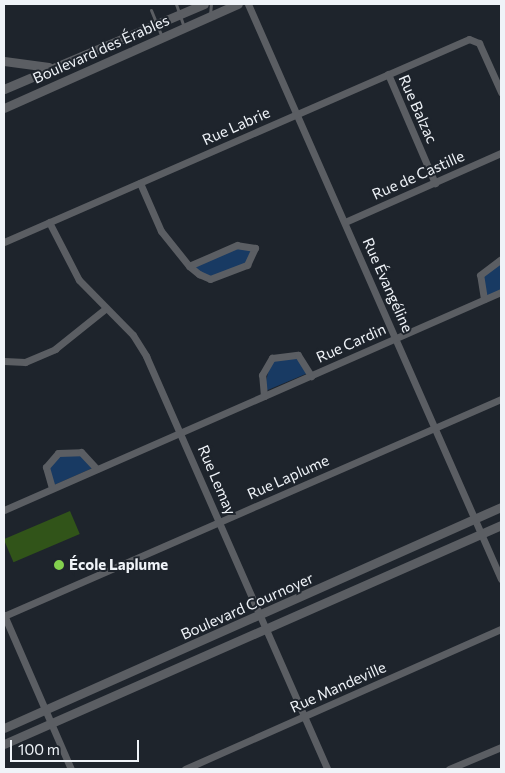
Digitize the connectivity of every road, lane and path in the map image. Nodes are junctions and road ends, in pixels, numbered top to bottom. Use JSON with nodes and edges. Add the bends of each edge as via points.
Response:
{"nodes":[{"id":1,"x":176,"y":4,"type":"edge"},
{"id":2,"x":204,"y":4,"type":"edge"},
{"id":3,"x":212,"y":4,"type":"edge"},
{"id":4,"x":238,"y":4,"type":"edge"},
{"id":5,"x":248,"y":4,"type":"edge"},
{"id":6,"x":150,"y":10,"type":"dead end"},
{"id":7,"x":179,"y":14,"type":"junction"},
{"id":8,"x":209,"y":18,"type":"junction"},
{"id":9,"x":156,"y":24,"type":"junction"},
{"id":10,"x":185,"y":28,"type":"junction"},
{"id":11,"x":163,"y":37,"type":"junction"},
{"id":12,"x":4,"y":61,"type":"edge"},
{"id":13,"x":66,"y":61,"type":"junction"},
{"id":14,"x":388,"y":74,"type":"junction"},
{"id":15,"x":4,"y":90,"type":"edge"},
{"id":16,"x":501,"y":92,"type":"edge"},
{"id":17,"x":4,"y":106,"type":"edge"},
{"id":18,"x":298,"y":113,"type":"junction"},
{"id":19,"x":501,"y":153,"type":"edge"},
{"id":20,"x":140,"y":183,"type":"junction"},
{"id":21,"x":435,"y":183,"type":"junction"},
{"id":22,"x":49,"y":222,"type":"junction"},
{"id":23,"x":346,"y":222,"type":"junction"},
{"id":24,"x":4,"y":242,"type":"edge"},
{"id":25,"x":501,"y":259,"type":"edge"},
{"id":26,"x":189,"y":266,"type":"junction"},
{"id":27,"x":501,"y":292,"type":"edge"},
{"id":28,"x":484,"y":299,"type":"junction"},
{"id":29,"x":105,"y":309,"type":"junction"},
{"id":30,"x":396,"y":338,"type":"junction"},
{"id":31,"x":4,"y":361,"type":"edge"},
{"id":32,"x":311,"y":376,"type":"junction"},
{"id":33,"x":264,"y":396,"type":"junction"},
{"id":34,"x":501,"y":399,"type":"edge"},
{"id":35,"x":435,"y":428,"type":"junction"},
{"id":36,"x":180,"y":431,"type":"junction"},
{"id":37,"x":96,"y":469,"type":"junction"},
{"id":38,"x":52,"y":488,"type":"junction"},
{"id":39,"x":501,"y":507,"type":"edge"},
{"id":40,"x":4,"y":510,"type":"edge"},
{"id":41,"x":475,"y":518,"type":"junction"},
{"id":42,"x":220,"y":522,"type":"junction"},
{"id":43,"x":501,"y":524,"type":"edge"},
{"id":44,"x":482,"y":534,"type":"junction"},
{"id":45,"x":501,"y":579,"type":"edge"},
{"id":46,"x":260,"y":615,"type":"junction"},
{"id":47,"x":4,"y":616,"type":"edge"},
{"id":48,"x":501,"y":629,"type":"edge"},
{"id":49,"x":266,"y":630,"type":"junction"},
{"id":50,"x":45,"y":710,"type":"junction"},
{"id":51,"x":304,"y":717,"type":"junction"},
{"id":52,"x":50,"y":723,"type":"junction"},
{"id":53,"x":4,"y":728,"type":"edge"},
{"id":54,"x":4,"y":744,"type":"edge"},
{"id":55,"x":501,"y":747,"type":"edge"},
{"id":56,"x":70,"y":769,"type":"edge"},
{"id":57,"x":185,"y":769,"type":"edge"},
{"id":58,"x":327,"y":769,"type":"edge"},
{"id":59,"x":450,"y":769,"type":"edge"}],
"edges":[{"from":1,"to":7,"type":"lane"},
{"from":2,"to":7,"type":"street","name":"Boulevard des Érables"},
{"from":3,"to":8,"type":"lane"},
{"from":4,"to":8,"type":"street","name":"Boulevard des Érables"},
{"from":5,"to":18,"type":"street","name":"Rue Évangéline"},
{"from":6,"to":9,"type":"lane"},
{"from":7,"to":9,"type":"street","name":"Boulevard des Érables"},
{"from":7,"to":10,"type":"lane"},
{"from":8,"to":10,"type":"street","name":"Boulevard des Érables"},
{"from":9,"to":11,"type":"lane"},
{"from":9,"to":13,"type":"street","name":"Boulevard des Érables"},
{"from":10,"to":11,"type":"street","name":"Boulevard des Érables"},
{"from":11,"to":17,"type":"street","name":"Boulevard des Érables"},
{"from":12,"to":13,"type":"street","via":[[41,67]]},
{"from":13,"to":15,"type":"street","name":"Boulevard des Érables"},
{"from":14,"to":16,"type":"street","name":"Rue Labrie","via":[[474,39],[479,43]]},
{"from":14,"to":18,"type":"street","name":"Rue Labrie"},
{"from":14,"to":21,"type":"street","name":"Rue Balzac"},
{"from":18,"to":20,"type":"street","name":"Rue Labrie"},
{"from":18,"to":23,"type":"street","name":"Rue Évangéline"},
{"from":19,"to":21,"type":"street","name":"Rue de Castille"},
{"from":20,"to":22,"type":"street","name":"Rue Labrie"},
{"from":20,"to":26,"type":"street","via":[[162,231]]},
{"from":21,"to":23,"type":"street","name":"Rue de Castille"},
{"from":22,"to":24,"type":"street","name":"Rue Labrie"},
{"from":22,"to":29,"type":"street","name":"Rue Lemay","via":[[74,274]]},
{"from":23,"to":30,"type":"street","name":"Rue Évangéline"},
{"from":25,"to":28,"type":"street","via":[[480,275]]},
{"from":26,"to":26,"type":"street","via":[[237,245],[255,248],[252,262],[210,279]]},
{"from":27,"to":28,"type":"street","name":"Rue Cardin"},
{"from":28,"to":30,"type":"street","name":"Rue Cardin"},
{"from":29,"to":31,"type":"street","via":[[55,348],[25,362]]},
{"from":29,"to":36,"type":"street","name":"Rue Lemay","via":[[143,349]]},
{"from":30,"to":32,"type":"street","name":"Rue Cardin"},
{"from":30,"to":35,"type":"street","name":"Rue Évangéline"},
{"from":32,"to":33,"type":"street","name":"Rue Cardin"},
{"from":32,"to":33,"type":"street","name":"Rue Cardin","via":[[298,356],[272,358],[262,375]]},
{"from":33,"to":36,"type":"street","name":"Rue Cardin"},
{"from":34,"to":35,"type":"street","name":"Rue Laplume"},
{"from":35,"to":41,"type":"street","name":"Rue Évangéline"},
{"from":35,"to":42,"type":"street","name":"Rue Laplume"},
{"from":36,"to":37,"type":"street","name":"Rue Cardin"},
{"from":36,"to":42,"type":"street","name":"Rue Lemay"},
{"from":37,"to":38,"type":"street","name":"Rue Cardin"},
{"from":37,"to":38,"type":"street","via":[[81,452],[58,453],[46,467]]},
{"from":38,"to":40,"type":"street","name":"Rue Cardin"},
{"from":39,"to":41,"type":"street","name":"Boulevard Cournoyer"},
{"from":41,"to":44,"type":"street","name":"Rue Évangéline"},
{"from":41,"to":46,"type":"street","name":"Boulevard Cournoyer"},
{"from":42,"to":46,"type":"street","name":"Rue Lemay"},
{"from":42,"to":47,"type":"street","name":"Rue Laplume"},
{"from":43,"to":44,"type":"street","name":"Boulevard Cournoyer"},
{"from":44,"to":45,"type":"street","name":"Rue Évangéline"},
{"from":44,"to":49,"type":"street","name":"Boulevard Cournoyer"},
{"from":46,"to":49,"type":"street","name":"Rue Lemay"},
{"from":46,"to":50,"type":"street","name":"Boulevard Cournoyer"},
{"from":47,"to":50,"type":"street"},
{"from":48,"to":51,"type":"street","name":"Rue Mandeville"},
{"from":49,"to":51,"type":"street","name":"Rue Lemay"},
{"from":49,"to":52,"type":"street","name":"Boulevard Cournoyer"},
{"from":50,"to":52,"type":"street"},
{"from":50,"to":53,"type":"street","name":"Boulevard Cournoyer"},
{"from":51,"to":57,"type":"street","name":"Rue Mandeville"},
{"from":51,"to":58,"type":"street","name":"Rue Lemay"},
{"from":52,"to":54,"type":"street","name":"Boulevard Cournoyer"},
{"from":52,"to":56,"type":"street"},
{"from":55,"to":59,"type":"street"}]}
